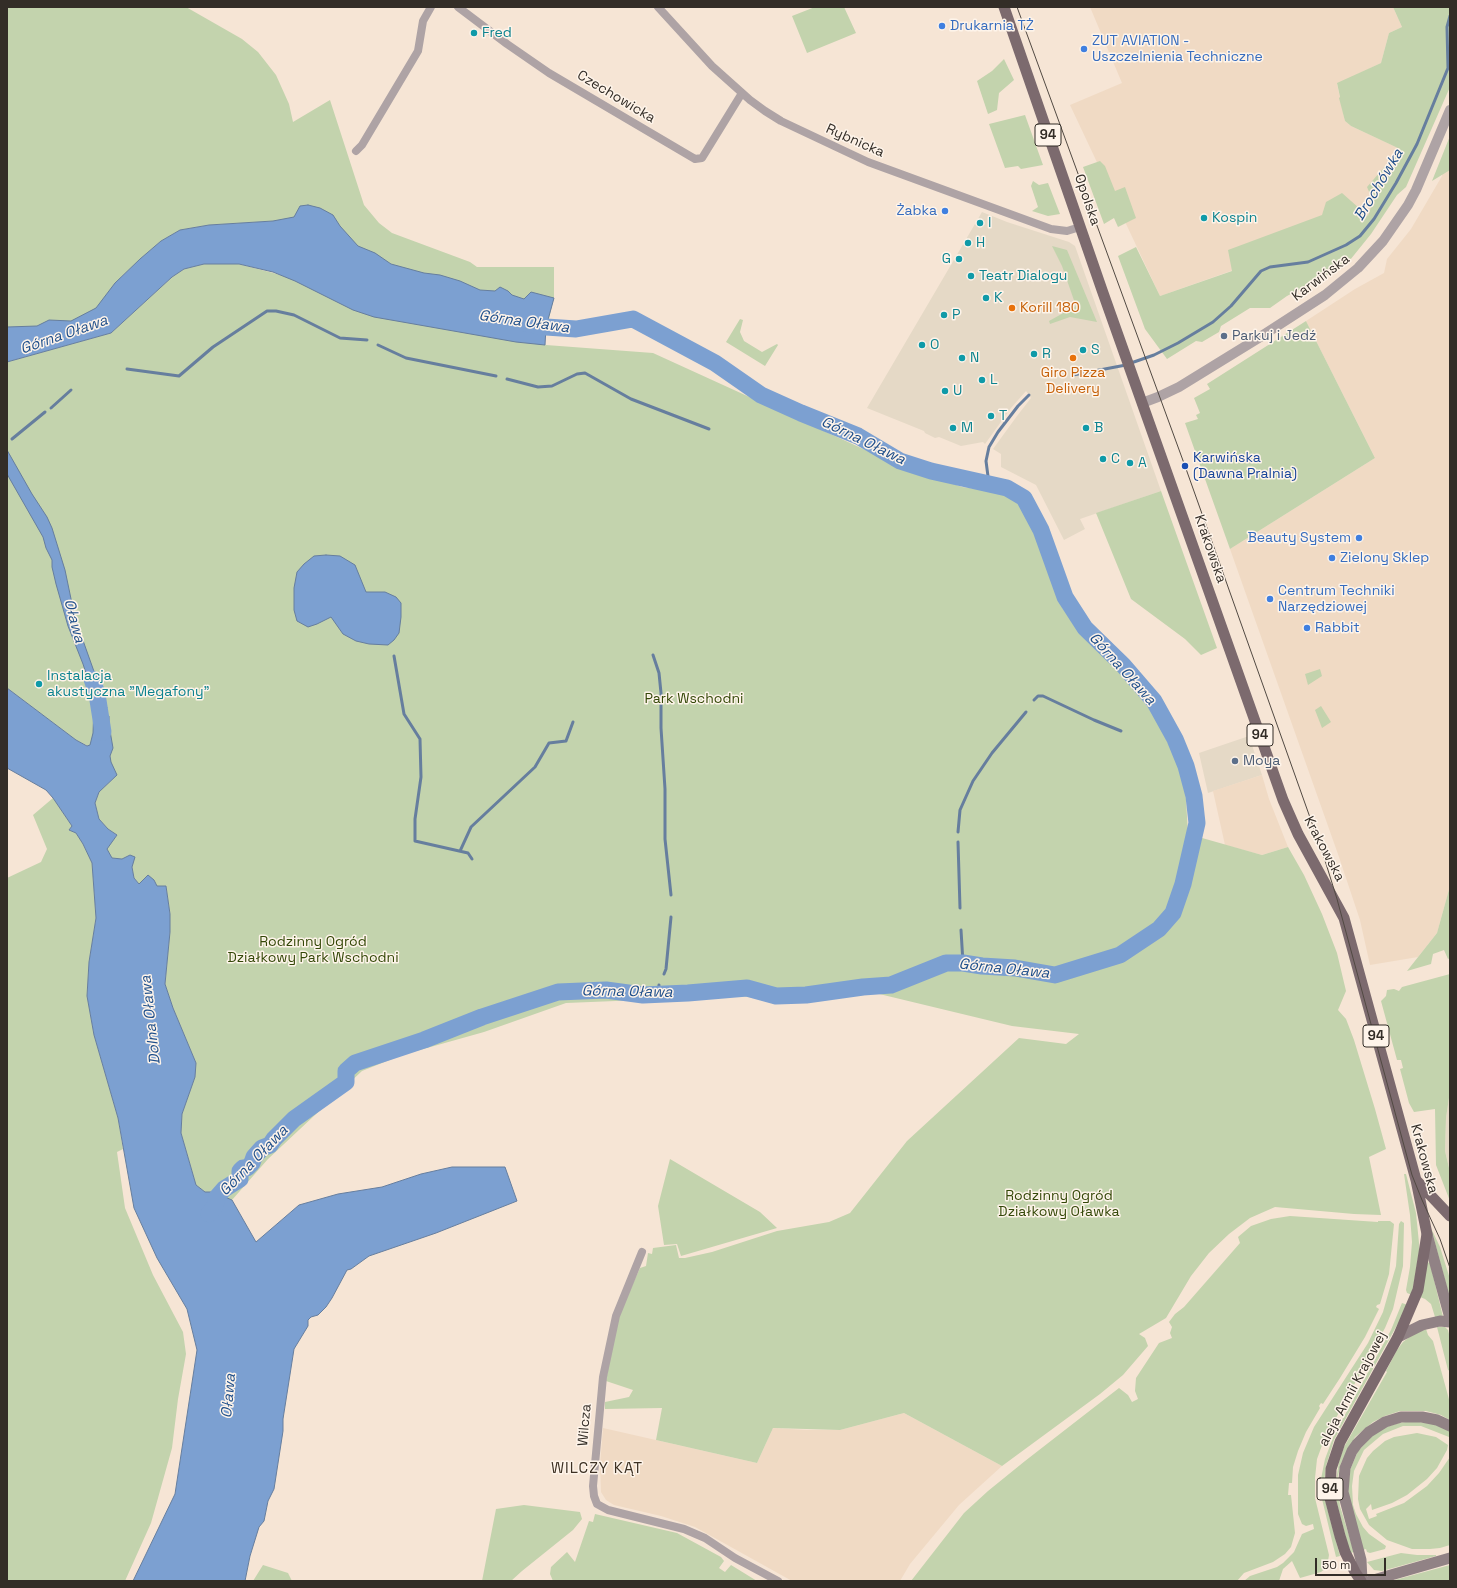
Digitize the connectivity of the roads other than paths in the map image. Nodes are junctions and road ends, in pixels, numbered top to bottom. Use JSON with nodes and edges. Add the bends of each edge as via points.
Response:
{"nodes":[{"id":1,"x":432,"y":7,"type":"edge"},
{"id":2,"x":458,"y":7,"type":"edge"},
{"id":3,"x":659,"y":7,"type":"edge"},
{"id":4,"x":1004,"y":7,"type":"edge"},
{"id":5,"x":742,"y":93,"type":"junction"},
{"id":6,"x":1450,"y":110,"type":"edge"},
{"id":7,"x":356,"y":151,"type":"dead end"},
{"id":8,"x":1080,"y":227,"type":"junction"},
{"id":9,"x":1142,"y":403,"type":"junction"},
{"id":10,"x":1416,"y":1180,"type":"junction"},
{"id":11,"x":1440,"y":1204,"type":"junction"},
{"id":12,"x":1450,"y":1216,"type":"edge"},
{"id":13,"x":1450,"y":1223,"type":"edge"},
{"id":14,"x":1427,"y":1234,"type":"junction"},
{"id":15,"x":642,"y":1252,"type":"dead end"},
{"id":16,"x":1450,"y":1318,"type":"edge"},
{"id":17,"x":1450,"y":1322,"type":"edge"},
{"id":18,"x":1398,"y":1337,"type":"junction"},
{"id":19,"x":1450,"y":1426,"type":"edge"},
{"id":20,"x":1450,"y":1558,"type":"edge"},
{"id":21,"x":778,"y":1581,"type":"edge"},
{"id":22,"x":1362,"y":1581,"type":"edge"},
{"id":23,"x":1370,"y":1581,"type":"edge"}],
"edges":[{"from":1,"to":7,"type":"street","via":[[423,21],[418,51]]},
{"from":2,"to":5,"type":"street","name":"Czechowicka","via":[[549,73],[695,159],[702,158]]},
{"from":3,"to":5,"type":"street","name":"Rybnicka","via":[[712,66]]},
{"from":4,"to":8,"type":"main road","name":"Opolska","number":"94"},
{"from":5,"to":8,"type":"street","name":"Rybnicka","via":[[781,120],[832,146],[880,166],[1051,229],[1067,231]]},
{"from":6,"to":9,"type":"street","name":"Karwińska","via":[[1408,205],[1383,241],[1358,268],[1325,296],[1258,339],[1179,387]]},
{"from":8,"to":9,"type":"main road","name":"Opolska","number":"94"},
{"from":9,"to":10,"type":"main road","name":"Krakowska","number":"94","via":[[1283,800],[1302,842],[1344,918]]},
{"from":10,"to":11,"type":"main road","number":"94"},
{"from":10,"to":14,"type":"main road","name":"Krakowska","number":"94"},
{"from":11,"to":12,"type":"main road","number":"94"},
{"from":11,"to":13,"type":"main road","name":"Krakowska"},
{"from":14,"to":16,"type":"main road","name":"Krakowska"},
{"from":14,"to":18,"type":"main road","name":"aleja Armii Krajowej","number":"94","via":[[1418,1290]]},
{"from":15,"to":21,"type":"street","name":"Wilcza","via":[[616,1316],[602,1377],[593,1486],[597,1504],[608,1510],[684,1529],[705,1538],[735,1558]]},
{"from":17,"to":18,"type":"main road","via":[[1440,1321],[1422,1325]]},
{"from":18,"to":22,"type":"main road","name":"aleja Armii Krajowej","number":"94","via":[[1340,1442],[1331,1469],[1330,1498],[1340,1536],[1347,1557]]},
{"from":19,"to":22,"type":"main road","via":[[1422,1417],[1401,1417],[1374,1429],[1363,1437],[1352,1451],[1345,1468],[1343,1492],[1361,1560]]},
{"from":20,"to":23,"type":"main road"}]}
